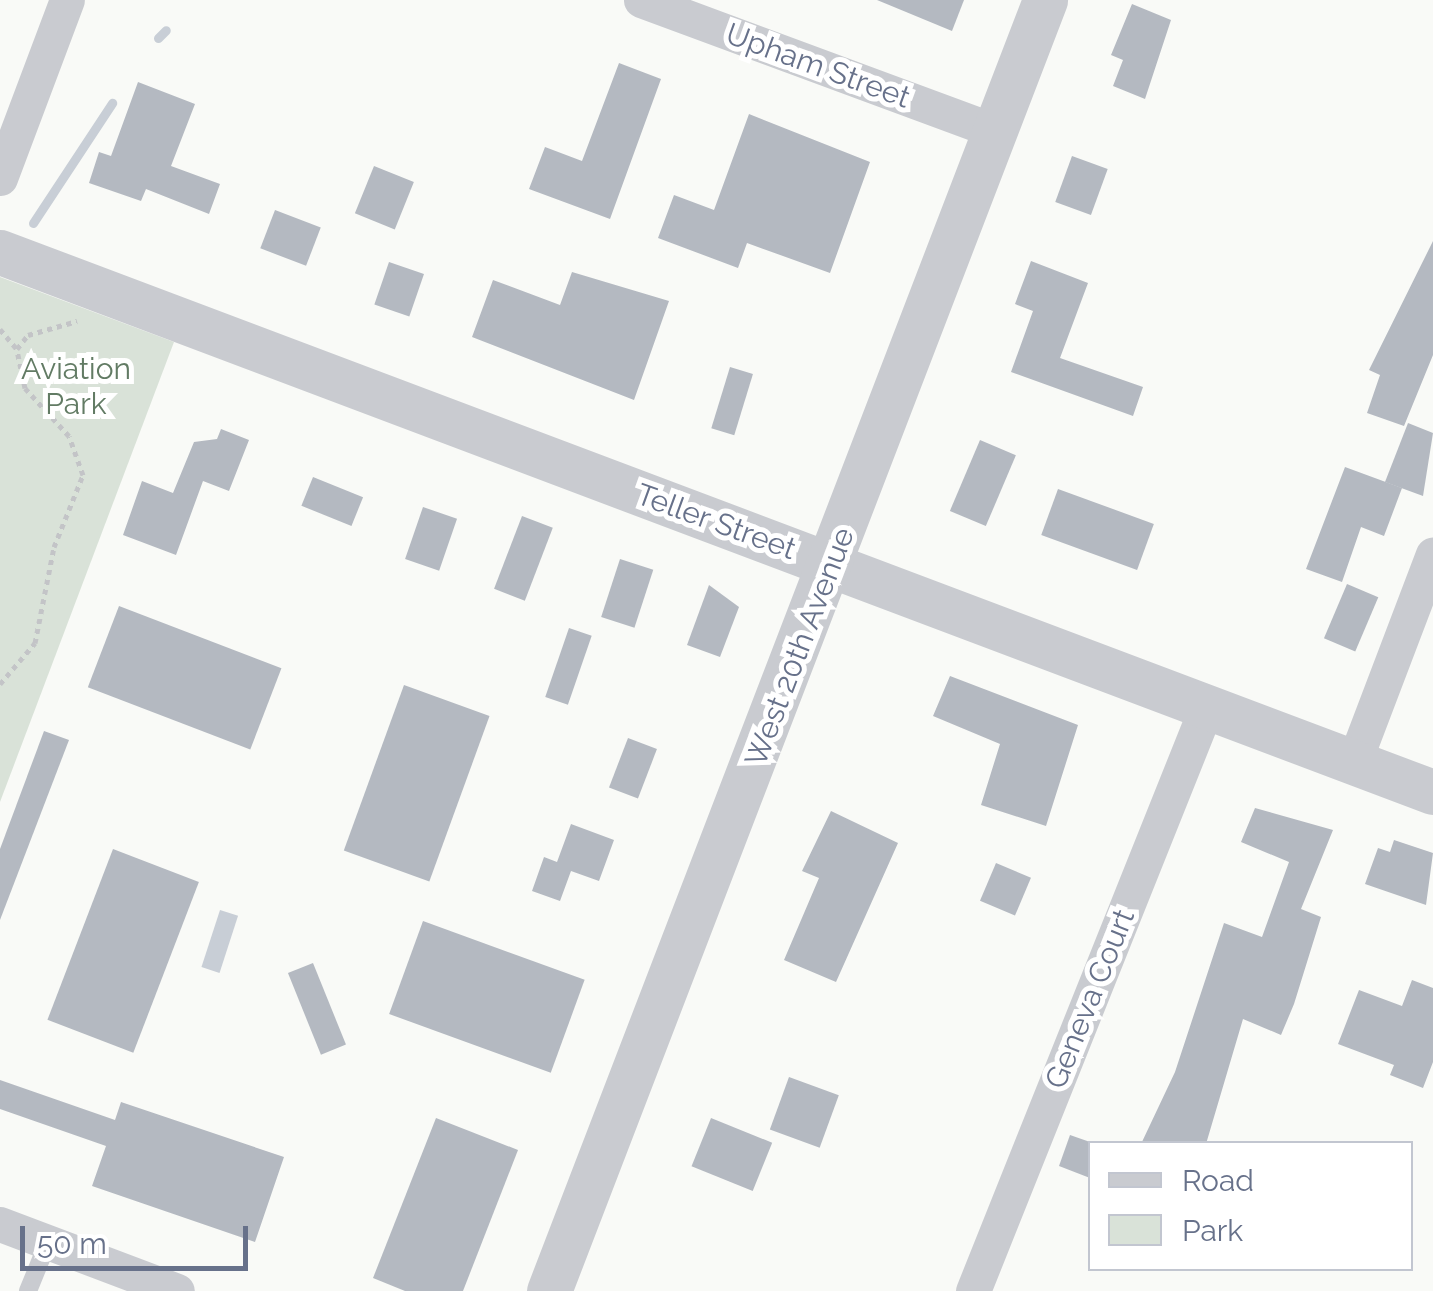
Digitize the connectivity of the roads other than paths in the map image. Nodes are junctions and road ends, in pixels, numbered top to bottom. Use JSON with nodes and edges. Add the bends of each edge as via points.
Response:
{"nodes":[{"id":1,"x":67,"y":0,"type":"edge"},
{"id":2,"x":641,"y":0,"type":"edge"},
{"id":3,"x":1045,"y":0,"type":"edge"},
{"id":4,"x":996,"y":131,"type":"junction"},
{"id":5,"x":0,"y":178,"type":"edge"},
{"id":6,"x":0,"y":252,"type":"edge"},
{"id":7,"x":1433,"y":554,"type":"edge"},
{"id":8,"x":833,"y":564,"type":"junction"},
{"id":9,"x":1207,"y":706,"type":"junction"},
{"id":10,"x":1354,"y":762,"type":"junction"},
{"id":11,"x":1433,"y":792,"type":"edge"},
{"id":12,"x":0,"y":1224,"type":"edge"},
{"id":13,"x":48,"y":1242,"type":"junction"},
{"id":14,"x":28,"y":1291,"type":"edge"},
{"id":15,"x":177,"y":1291,"type":"edge"},
{"id":16,"x":549,"y":1291,"type":"edge"},
{"id":17,"x":973,"y":1291,"type":"edge"}],
"edges":[{"from":1,"to":5,"type":"street"},
{"from":2,"to":4,"type":"street","name":"Upham Street"},
{"from":3,"to":4,"type":"street","name":"West 20th Avenue"},
{"from":4,"to":8,"type":"street","name":"West 20th Avenue"},
{"from":6,"to":8,"type":"street","name":"Teller Street"},
{"from":7,"to":10,"type":"street"},
{"from":8,"to":9,"type":"street","name":"Teller Street"},
{"from":8,"to":16,"type":"street","name":"West 20th Avenue"},
{"from":9,"to":10,"type":"street","name":"Teller Street"},
{"from":9,"to":17,"type":"street","name":"Geneva Court"},
{"from":10,"to":11,"type":"street","name":"Teller Street"},
{"from":12,"to":13,"type":"street"},
{"from":13,"to":14,"type":"lane"},
{"from":13,"to":15,"type":"street"}]}
